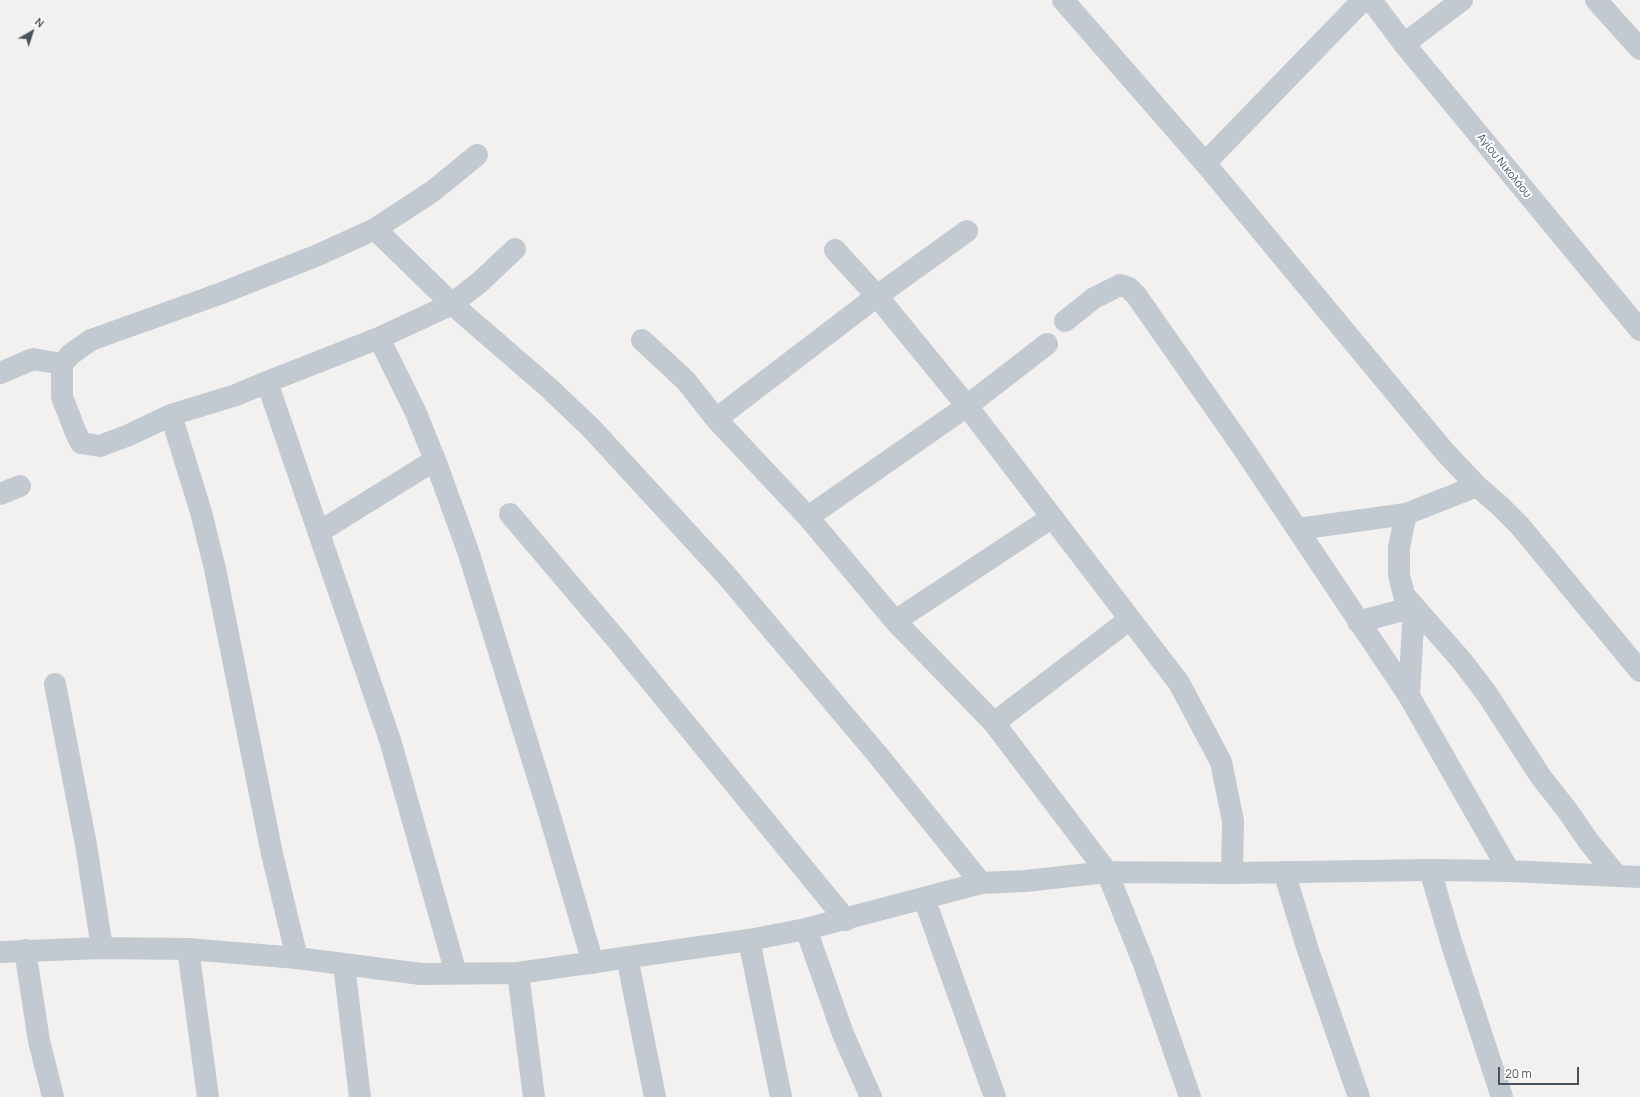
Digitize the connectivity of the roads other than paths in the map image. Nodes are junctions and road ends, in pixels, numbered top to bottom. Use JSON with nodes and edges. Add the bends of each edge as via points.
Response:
{"nodes":[{"id":1,"x":1063,"y":0,"type":"edge"},
{"id":2,"x":1363,"y":0,"type":"edge"},
{"id":3,"x":1371,"y":0,"type":"edge"},
{"id":4,"x":1462,"y":0,"type":"edge"},
{"id":5,"x":1596,"y":0,"type":"edge"},
{"id":6,"x":1404,"y":44,"type":"junction"},
{"id":7,"x":1640,"y":49,"type":"edge"},
{"id":8,"x":477,"y":155,"type":"dead end"},
{"id":9,"x":1205,"y":163,"type":"junction"},
{"id":10,"x":375,"y":229,"type":"junction"},
{"id":11,"x":967,"y":231,"type":"dead end"},
{"id":12,"x":515,"y":249,"type":"dead end"},
{"id":13,"x":835,"y":250,"type":"dead end"},
{"id":14,"x":877,"y":296,"type":"junction"},
{"id":15,"x":452,"y":304,"type":"junction"},
{"id":16,"x":1065,"y":321,"type":"dead end"},
{"id":17,"x":1640,"y":330,"type":"edge"},
{"id":18,"x":380,"y":338,"type":"junction"},
{"id":19,"x":642,"y":340,"type":"dead end"},
{"id":20,"x":1047,"y":344,"type":"dead end"},
{"id":21,"x":62,"y":364,"type":"junction"},
{"id":22,"x":0,"y":374,"type":"edge"},
{"id":23,"x":267,"y":382,"type":"junction"},
{"id":24,"x":967,"y":406,"type":"junction"},
{"id":25,"x":171,"y":415,"type":"junction"},
{"id":26,"x":716,"y":419,"type":"junction"},
{"id":27,"x":435,"y":460,"type":"junction"},
{"id":28,"x":20,"y":486,"type":"dead end"},
{"id":29,"x":1477,"y":486,"type":"junction"},
{"id":30,"x":0,"y":494,"type":"edge"},
{"id":31,"x":510,"y":514,"type":"dead end"},
{"id":32,"x":1406,"y":514,"type":"junction"},
{"id":33,"x":808,"y":517,"type":"junction"},
{"id":34,"x":1051,"y":518,"type":"junction"},
{"id":35,"x":1298,"y":529,"type":"junction"},
{"id":36,"x":319,"y":532,"type":"junction"},
{"id":37,"x":1414,"y":607,"type":"junction"},
{"id":38,"x":1130,"y":619,"type":"junction"},
{"id":39,"x":895,"y":621,"type":"junction"},
{"id":40,"x":1358,"y":622,"type":"junction"},
{"id":41,"x":1640,"y":671,"type":"edge"},
{"id":42,"x":55,"y":684,"type":"dead end"},
{"id":43,"x":1409,"y":696,"type":"junction"},
{"id":44,"x":994,"y":723,"type":"junction"},
{"id":45,"x":1430,"y":870,"type":"junction"},
{"id":46,"x":1509,"y":871,"type":"junction"},
{"id":47,"x":1107,"y":872,"type":"junction"},
{"id":48,"x":1284,"y":872,"type":"junction"},
{"id":49,"x":1232,"y":873,"type":"junction"},
{"id":50,"x":1616,"y":875,"type":"junction"},
{"id":51,"x":1640,"y":877,"type":"edge"},
{"id":52,"x":981,"y":882,"type":"junction"},
{"id":53,"x":924,"y":898,"type":"junction"},
{"id":54,"x":846,"y":920,"type":"junction"},
{"id":55,"x":806,"y":929,"type":"junction"},
{"id":56,"x":749,"y":940,"type":"junction"},
{"id":57,"x":102,"y":948,"type":"junction"},
{"id":58,"x":25,"y":950,"type":"junction"},
{"id":59,"x":188,"y":950,"type":"junction"},
{"id":60,"x":0,"y":952,"type":"edge"},
{"id":61,"x":627,"y":957,"type":"junction"},
{"id":62,"x":297,"y":958,"type":"junction"},
{"id":63,"x":593,"y":963,"type":"junction"},
{"id":64,"x":344,"y":965,"type":"junction"},
{"id":65,"x":518,"y":973,"type":"junction"},
{"id":66,"x":456,"y":974,"type":"junction"},
{"id":67,"x":53,"y":1097,"type":"edge"},
{"id":68,"x":208,"y":1097,"type":"edge"},
{"id":69,"x":360,"y":1097,"type":"edge"},
{"id":70,"x":534,"y":1097,"type":"edge"},
{"id":71,"x":655,"y":1097,"type":"edge"},
{"id":72,"x":781,"y":1097,"type":"edge"},
{"id":73,"x":871,"y":1097,"type":"edge"},
{"id":74,"x":995,"y":1097,"type":"edge"},
{"id":75,"x":1190,"y":1097,"type":"edge"},
{"id":76,"x":1359,"y":1097,"type":"edge"},
{"id":77,"x":1502,"y":1097,"type":"edge"}],
"edges":[{"from":1,"to":9,"type":"street"},
{"from":2,"to":9,"type":"street"},
{"from":3,"to":6,"type":"street","name":"Αγίου Νικολάου"},
{"from":4,"to":6,"type":"street"},
{"from":5,"to":7,"type":"street"},
{"from":6,"to":17,"type":"street","name":"Αγίου Νικολάου"},
{"from":8,"to":10,"type":"street","via":[[433,191]]},
{"from":9,"to":29,"type":"street","via":[[1444,452]]},
{"from":10,"to":15,"type":"street"},
{"from":10,"to":21,"type":"street","via":[[222,293],[91,340]]},
{"from":11,"to":14,"type":"street"},
{"from":12,"to":15,"type":"street"},
{"from":13,"to":14,"type":"street"},
{"from":14,"to":24,"type":"street"},
{"from":14,"to":26,"type":"street"},
{"from":15,"to":18,"type":"street"},
{"from":15,"to":52,"type":"street","via":[[573,410],[720,569],[877,754]]},
{"from":16,"to":35,"type":"street","via":[[1094,298],[1113,288],[1120,285],[1129,288]]},
{"from":18,"to":23,"type":"street"},
{"from":18,"to":27,"type":"street"},
{"from":19,"to":26,"type":"street","via":[[686,381]]},
{"from":20,"to":24,"type":"street"},
{"from":21,"to":22,"type":"street","via":[[33,360]]},
{"from":21,"to":25,"type":"street","via":[[62,397],[81,443],[100,446]]},
{"from":23,"to":25,"type":"street","via":[[236,395]]},
{"from":23,"to":36,"type":"street"},
{"from":24,"to":33,"type":"street"},
{"from":24,"to":34,"type":"street"},
{"from":25,"to":62,"type":"street","via":[[201,512],[272,854]]},
{"from":26,"to":33,"type":"street"},
{"from":27,"to":36,"type":"street"},
{"from":27,"to":63,"type":"street","via":[[468,550]]},
{"from":28,"to":30,"type":"street"},
{"from":29,"to":32,"type":"street"},
{"from":29,"to":41,"type":"street","via":[[1520,526]]},
{"from":31,"to":54,"type":"street","via":[[617,640]]},
{"from":32,"to":35,"type":"street"},
{"from":32,"to":37,"type":"street","via":[[1399,546],[1400,575],[1404,595]]},
{"from":33,"to":39,"type":"street"},
{"from":34,"to":38,"type":"street"},
{"from":34,"to":39,"type":"street"},
{"from":35,"to":40,"type":"street"},
{"from":36,"to":66,"type":"street","via":[[390,740]]},
{"from":37,"to":40,"type":"street"},
{"from":37,"to":43,"type":"street"},
{"from":37,"to":50,"type":"street","via":[[1462,661],[1487,694],[1541,777]]},
{"from":38,"to":44,"type":"street"},
{"from":38,"to":49,"type":"street","via":[[1179,683],[1220,762],[1233,821]]},
{"from":39,"to":44,"type":"street"},
{"from":40,"to":43,"type":"street"},
{"from":42,"to":57,"type":"street","via":[[86,845]]},
{"from":43,"to":46,"type":"street"},
{"from":44,"to":47,"type":"street"},
{"from":45,"to":46,"type":"street"},
{"from":45,"to":48,"type":"street"},
{"from":45,"to":77,"type":"street"},
{"from":46,"to":50,"type":"street"},
{"from":47,"to":49,"type":"street"},
{"from":47,"to":52,"type":"street","via":[[1025,881]]},
{"from":47,"to":75,"type":"street","via":[[1144,964]]},
{"from":48,"to":49,"type":"street"},
{"from":48,"to":76,"type":"street"},
{"from":50,"to":51,"type":"street"},
{"from":52,"to":53,"type":"street"},
{"from":53,"to":54,"type":"street"},
{"from":53,"to":74,"type":"street"},
{"from":54,"to":55,"type":"street"},
{"from":55,"to":56,"type":"street"},
{"from":55,"to":73,"type":"street","via":[[843,1034]]},
{"from":56,"to":61,"type":"street"},
{"from":56,"to":72,"type":"street"},
{"from":57,"to":58,"type":"street"},
{"from":57,"to":59,"type":"street"},
{"from":58,"to":60,"type":"street"},
{"from":58,"to":67,"type":"street","via":[[39,1042]]},
{"from":59,"to":62,"type":"street"},
{"from":59,"to":68,"type":"street"},
{"from":61,"to":63,"type":"street"},
{"from":61,"to":71,"type":"street"},
{"from":62,"to":64,"type":"street"},
{"from":63,"to":65,"type":"street"},
{"from":64,"to":66,"type":"street","via":[[421,974]]},
{"from":64,"to":69,"type":"street"},
{"from":65,"to":66,"type":"street"},
{"from":65,"to":70,"type":"street"}]}
